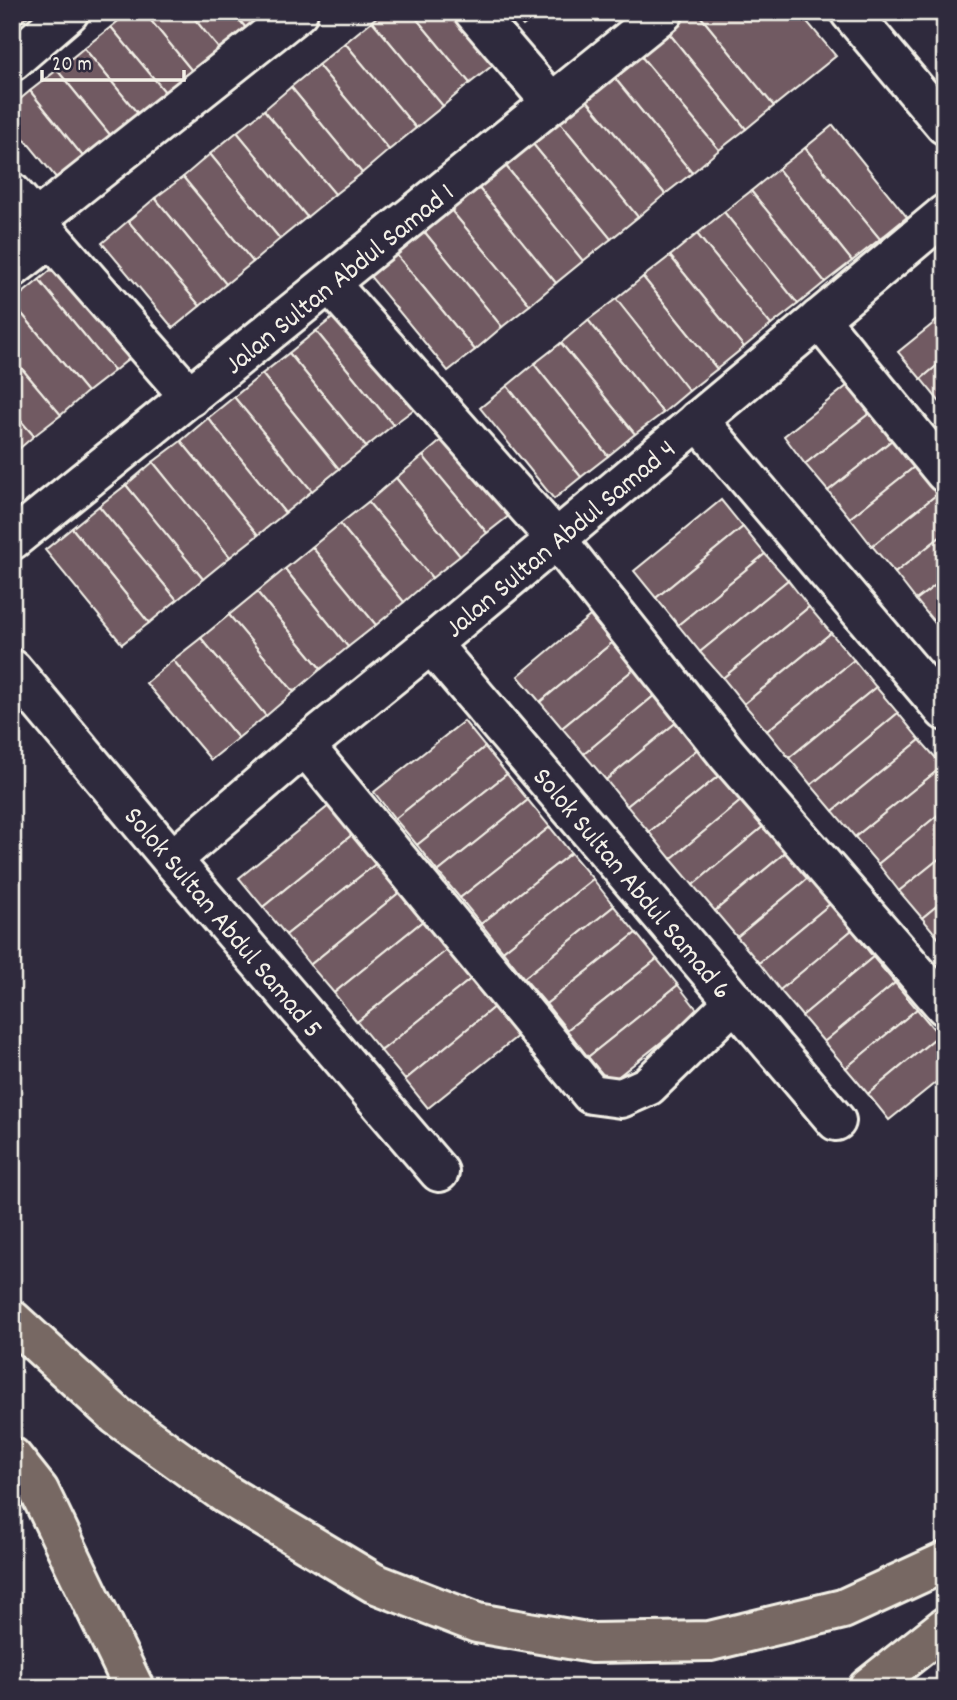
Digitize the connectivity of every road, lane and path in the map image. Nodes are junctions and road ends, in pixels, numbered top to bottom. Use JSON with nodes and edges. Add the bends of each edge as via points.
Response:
{"nodes":[{"id":1,"x":69,"y":12,"type":"edge"},
{"id":2,"x":298,"y":12,"type":"edge"},
{"id":3,"x":474,"y":12,"type":"edge"},
{"id":4,"x":664,"y":12,"type":"edge"},
{"id":5,"x":850,"y":12,"type":"edge"},
{"id":6,"x":12,"y":61,"type":"edge"},
{"id":7,"x":552,"y":103,"type":"junction"},
{"id":8,"x":945,"y":125,"type":"edge"},
{"id":9,"x":945,"y":214,"type":"edge"},
{"id":10,"x":33,"y":217,"type":"edge"},
{"id":11,"x":12,"y":268,"type":"edge"},
{"id":12,"x":330,"y":284,"type":"junction"},
{"id":13,"x":819,"y":319,"type":"junction"},
{"id":14,"x":190,"y":397,"type":"junction"},
{"id":15,"x":698,"y":420,"type":"junction"},
{"id":16,"x":945,"y":473,"type":"edge"},
{"id":17,"x":12,"y":540,"type":"edge"},
{"id":18,"x":556,"y":540,"type":"junction"},
{"id":19,"x":431,"y":644,"type":"junction"},
{"id":20,"x":12,"y":669,"type":"edge"},
{"id":21,"x":945,"y":711,"type":"edge"},
{"id":22,"x":305,"y":747,"type":"junction"},
{"id":23,"x":172,"y":860,"type":"junction"},
{"id":24,"x":735,"y":1002,"type":"junction"},
{"id":25,"x":945,"y":1006,"type":"edge"},
{"id":26,"x":836,"y":1121,"type":"dead end"},
{"id":27,"x":439,"y":1172,"type":"dead end"},
{"id":28,"x":12,"y":1320,"type":"edge"},
{"id":29,"x":12,"y":1457,"type":"edge"},
{"id":30,"x":945,"y":1562,"type":"edge"},
{"id":31,"x":945,"y":1627,"type":"edge"},
{"id":32,"x":134,"y":1688,"type":"edge"},
{"id":33,"x":868,"y":1688,"type":"edge"}],
"edges":[{"from":1,"to":6,"type":"street"},
{"from":2,"to":10,"type":"street"},
{"from":3,"to":7,"type":"street"},
{"from":4,"to":7,"type":"street","name":"Jalan Sultan Abdul Samad 1"},
{"from":5,"to":8,"type":"street"},
{"from":7,"to":12,"type":"street","name":"Jalan Sultan Abdul Samad 1"},
{"from":9,"to":13,"type":"street","name":"Jalan Sultan Abdul Samad 4"},
{"from":10,"to":11,"type":"street"},
{"from":10,"to":14,"type":"street"},
{"from":12,"to":14,"type":"street","name":"Jalan Sultan Abdul Samad 1"},
{"from":12,"to":18,"type":"street"},
{"from":13,"to":15,"type":"street","name":"Jalan Sultan Abdul Samad 4"},
{"from":13,"to":16,"type":"street"},
{"from":14,"to":17,"type":"street","name":"Jalan Sultan Abdul Samad 1"},
{"from":15,"to":18,"type":"street","name":"Jalan Sultan Abdul Samad 4"},
{"from":15,"to":21,"type":"street"},
{"from":18,"to":19,"type":"street","name":"Jalan Sultan Abdul Samad 4"},
{"from":18,"to":25,"type":"street","via":[[727,754]]},
{"from":19,"to":22,"type":"street","name":"Jalan Sultan Abdul Samad 4"},
{"from":19,"to":24,"type":"street","name":"Solok Sultan Abdul Samad 6"},
{"from":20,"to":23,"type":"street","name":"Solok Sultan Abdul Samad 5"},
{"from":22,"to":23,"type":"street","name":"Jalan Sultan Abdul Samad 4"},
{"from":22,"to":24,"type":"street","via":[[591,1094],[621,1098],[648,1086]]},
{"from":23,"to":27,"type":"street","name":"Solok Sultan Abdul Samad 5"},
{"from":24,"to":26,"type":"street","name":"Solok Sultan Abdul Samad 6"},
{"from":28,"to":30,"type":"highway","via":[[117,1416],[227,1495],[374,1583],[477,1623],[592,1643],[710,1641],[843,1609]]},
{"from":29,"to":32,"type":"highway","via":[[38,1491]]},
{"from":31,"to":33,"type":"highway"}]}
